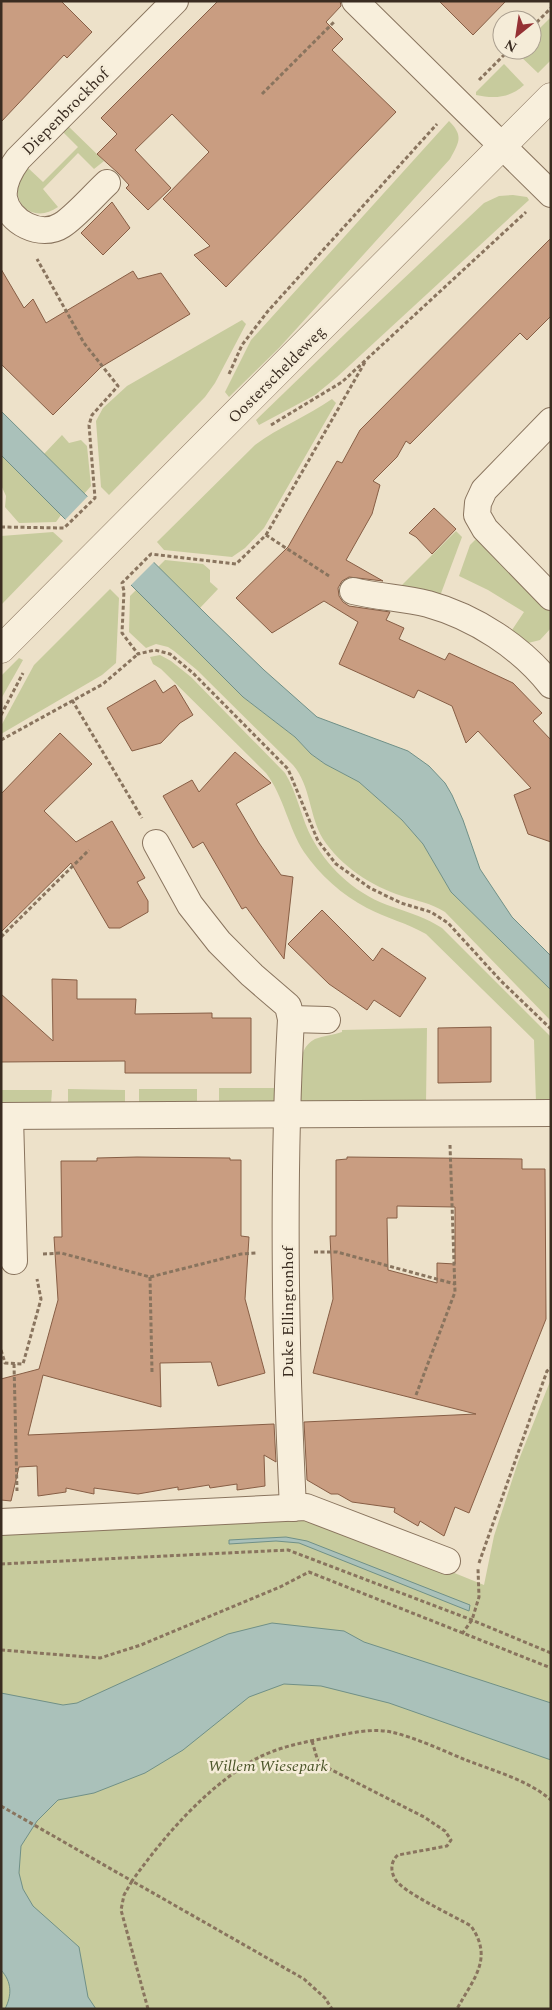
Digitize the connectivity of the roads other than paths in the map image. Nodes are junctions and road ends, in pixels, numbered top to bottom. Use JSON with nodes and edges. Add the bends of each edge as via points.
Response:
{"nodes":[{"id":1,"x":175,"y":1,"type":"edge"},
{"id":2,"x":355,"y":1,"type":"edge"},
{"id":3,"x":551,"y":97,"type":"edge"},
{"id":4,"x":502,"y":146,"type":"junction"},
{"id":5,"x":107,"y":183,"type":"dead end"},
{"id":6,"x":549,"y":192,"type":"edge"},
{"id":7,"x":551,"y":421,"type":"edge"},
{"id":8,"x":353,"y":591,"type":"road end"},
{"id":9,"x":551,"y":596,"type":"edge"},
{"id":10,"x":1,"y":649,"type":"edge"},
{"id":11,"x":546,"y":666,"type":"edge"},
{"id":12,"x":156,"y":843,"type":"road end"},
{"id":13,"x":291,"y":1019,"type":"junction"},
{"id":14,"x":327,"y":1020,"type":"dead end"},
{"id":15,"x":551,"y":1113,"type":"edge"},
{"id":16,"x":286,"y":1115,"type":"junction"},
{"id":17,"x":5,"y":1116,"type":"edge"},
{"id":18,"x":14,"y":1258,"type":"road end"},
{"id":19,"x":293,"y":1508,"type":"junction"},
{"id":20,"x":10,"y":1522,"type":"edge"},
{"id":21,"x":447,"y":1561,"type":"dead end"}],
"edges":[{"from":1,"to":5,"type":"street","name":"Diepenbrockhof","via":[[18,159],[8,173],[4,197],[14,218],[26,226],[49,229],[61,226]]},
{"from":2,"to":4,"type":"street"},
{"from":3,"to":4,"type":"street","name":"Oosterscheldeweg"},
{"from":4,"to":6,"type":"street"},
{"from":4,"to":10,"type":"street","name":"Oosterscheldeweg"},
{"from":7,"to":9,"type":"street","via":[[484,490],[477,515],[484,529]]},
{"from":8,"to":11,"type":"street","via":[[429,604],[490,632]]},
{"from":12,"to":13,"type":"street","via":[[190,905],[219,942],[288,1006]]},
{"from":13,"to":14,"type":"street"},
{"from":13,"to":16,"type":"street","name":"Duke Ellingtonhof"},
{"from":15,"to":16,"type":"street"},
{"from":16,"to":17,"type":"street"},
{"from":16,"to":19,"type":"street","name":"Duke Ellingtonhof","via":[[287,1376]]},
{"from":17,"to":18,"type":"street"},
{"from":19,"to":20,"type":"street"},
{"from":19,"to":21,"type":"street","via":[[306,1507]]}]}
